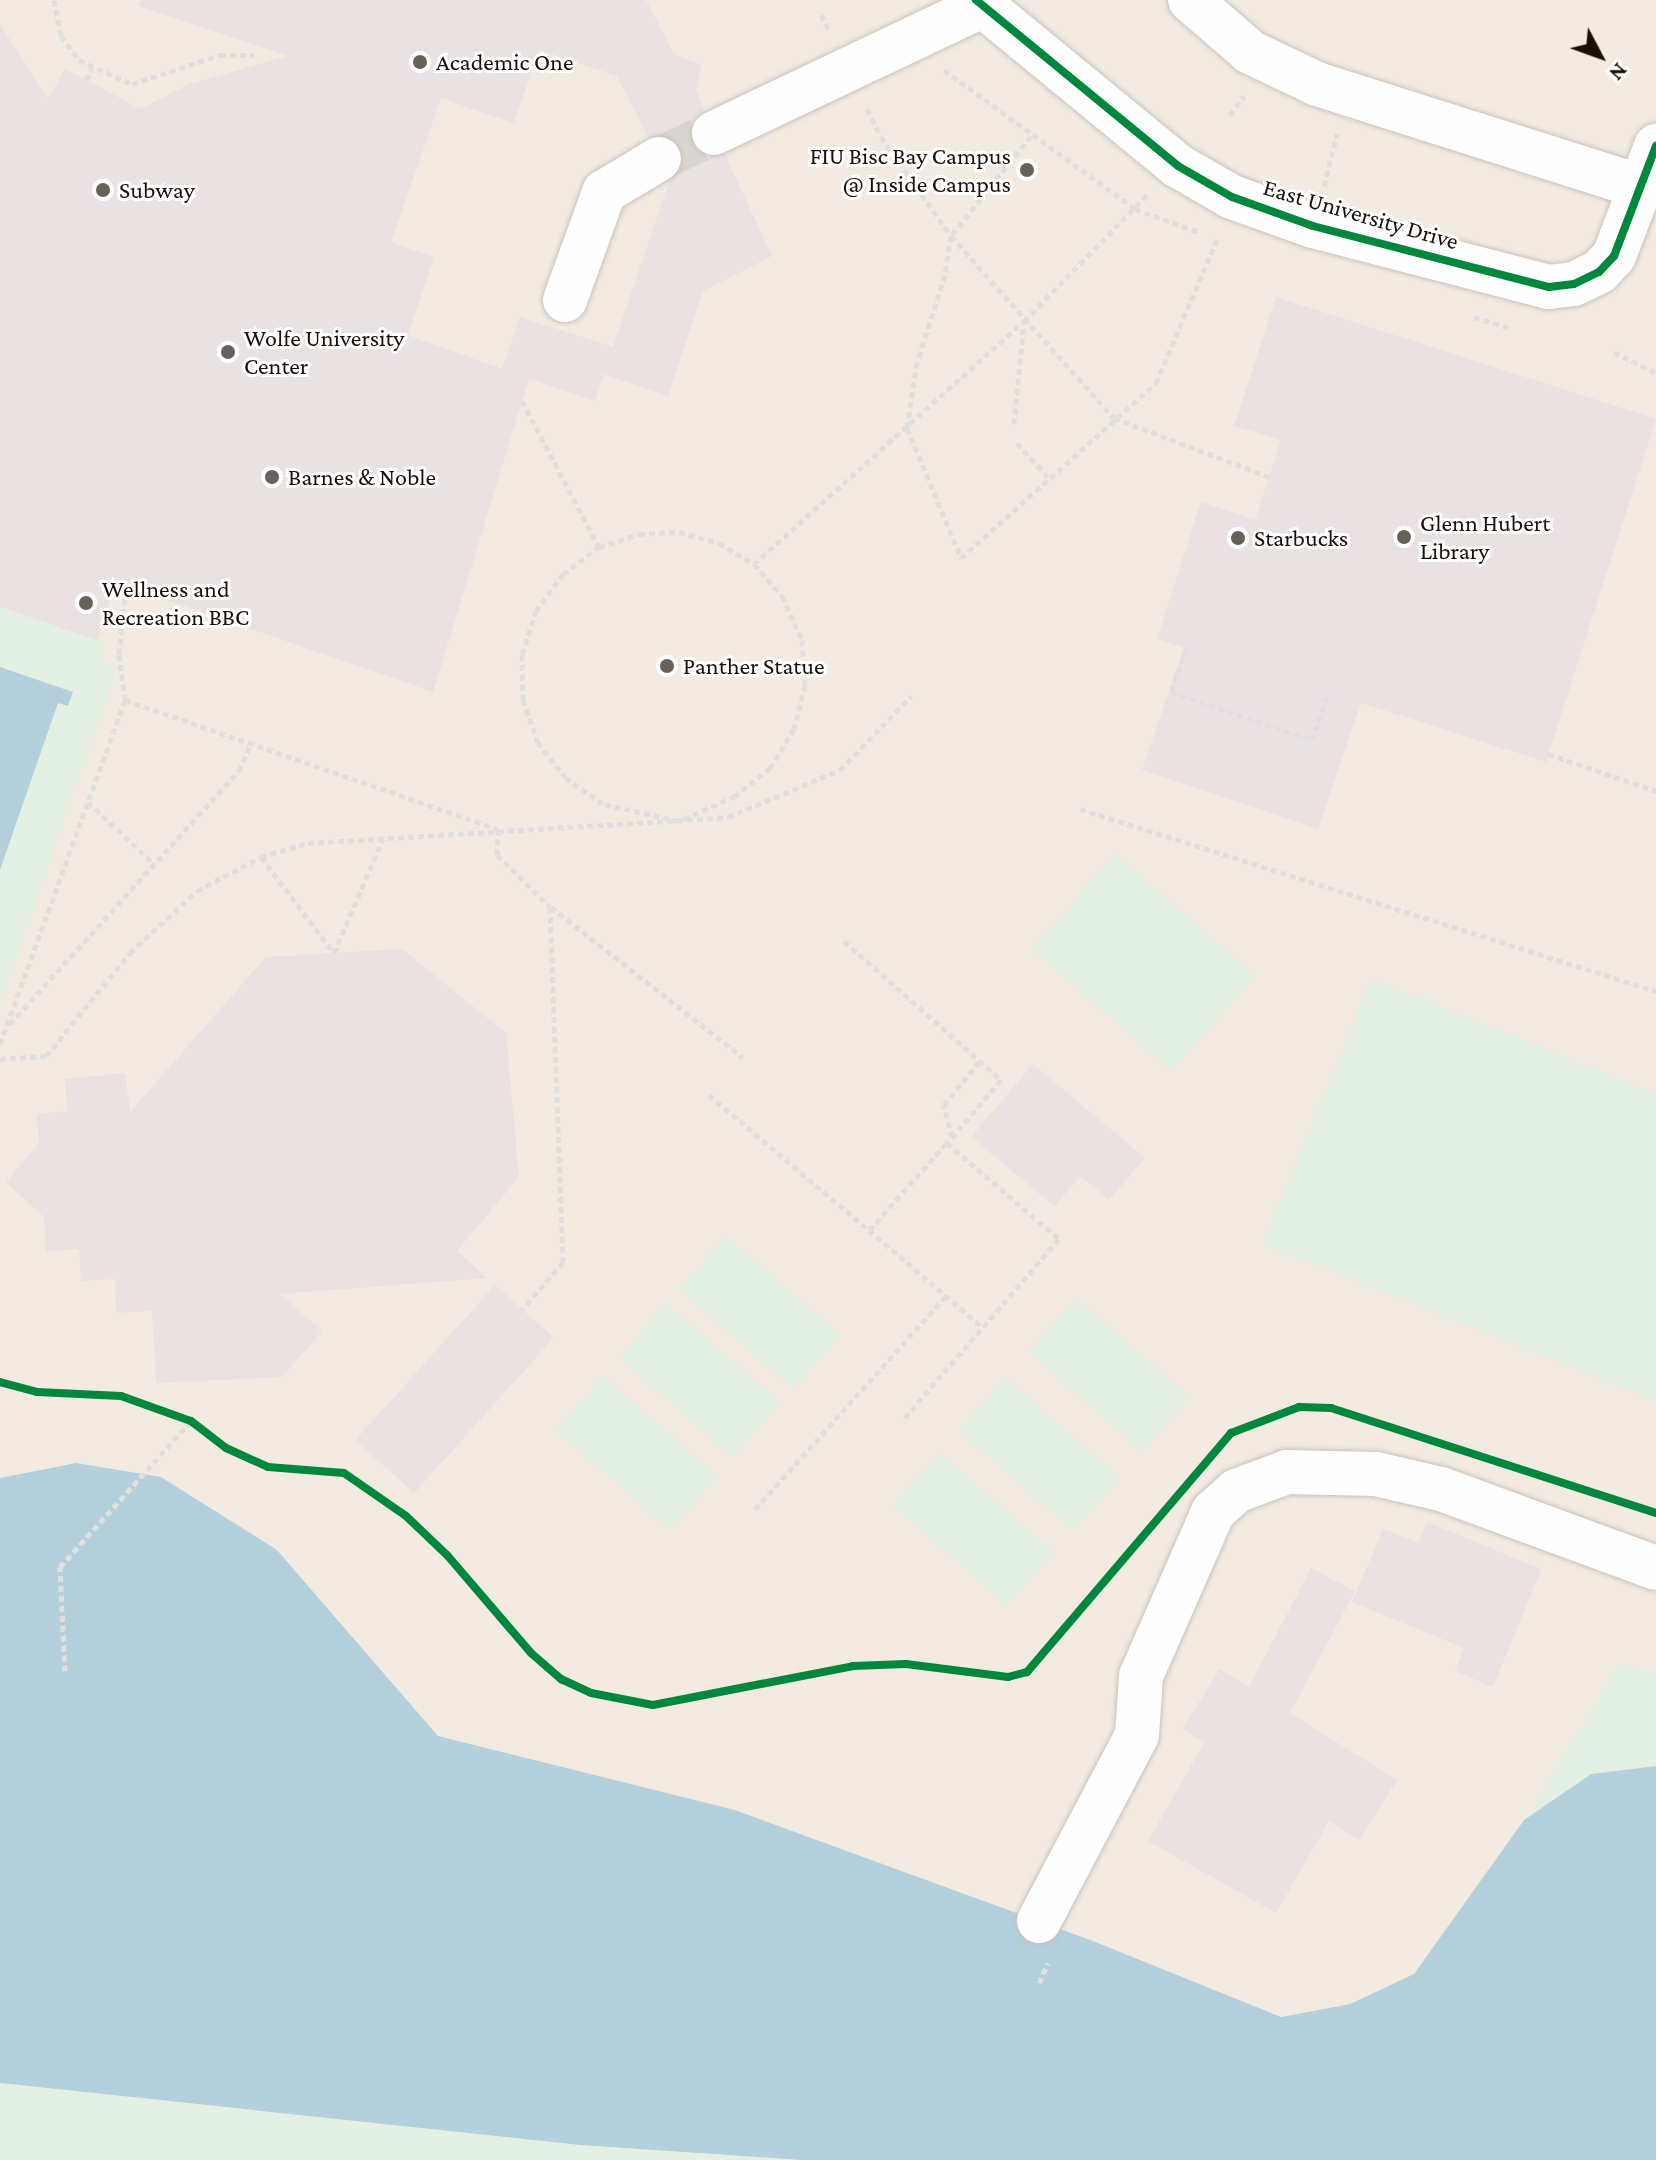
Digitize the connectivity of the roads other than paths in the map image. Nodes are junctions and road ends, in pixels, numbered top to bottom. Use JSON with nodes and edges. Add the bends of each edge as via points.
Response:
{"nodes":[{"id":1,"x":1190,"y":0,"type":"edge"},
{"id":2,"x":978,"y":4,"type":"edge"},
{"id":3,"x":714,"y":133,"type":"tunnel mouth"},
{"id":4,"x":1656,"y":146,"type":"edge"},
{"id":5,"x":659,"y":159,"type":"tunnel mouth"},
{"id":6,"x":1642,"y":187,"type":"junction"},
{"id":7,"x":565,"y":300,"type":"dead end"},
{"id":8,"x":1656,"y":1568,"type":"edge"},
{"id":9,"x":1039,"y":1921,"type":"dead end"}],
"edges":[{"from":1,"to":6,"type":"street","via":[[1250,52],[1348,94]]},
{"from":2,"to":3,"type":"street"},
{"from":2,"to":6,"type":"street","name":"East University Drive","via":[[1178,166],[1232,197],[1313,226],[1549,287],[1574,284],[1599,272],[1614,256]]},
{"from":4,"to":6,"type":"street"},
{"from":5,"to":7,"type":"street","via":[[604,192]]},
{"from":8,"to":9,"type":"street","via":[[1441,1489],[1376,1474],[1287,1472],[1236,1491],[1213,1512],[1141,1676],[1137,1735]]}]}
